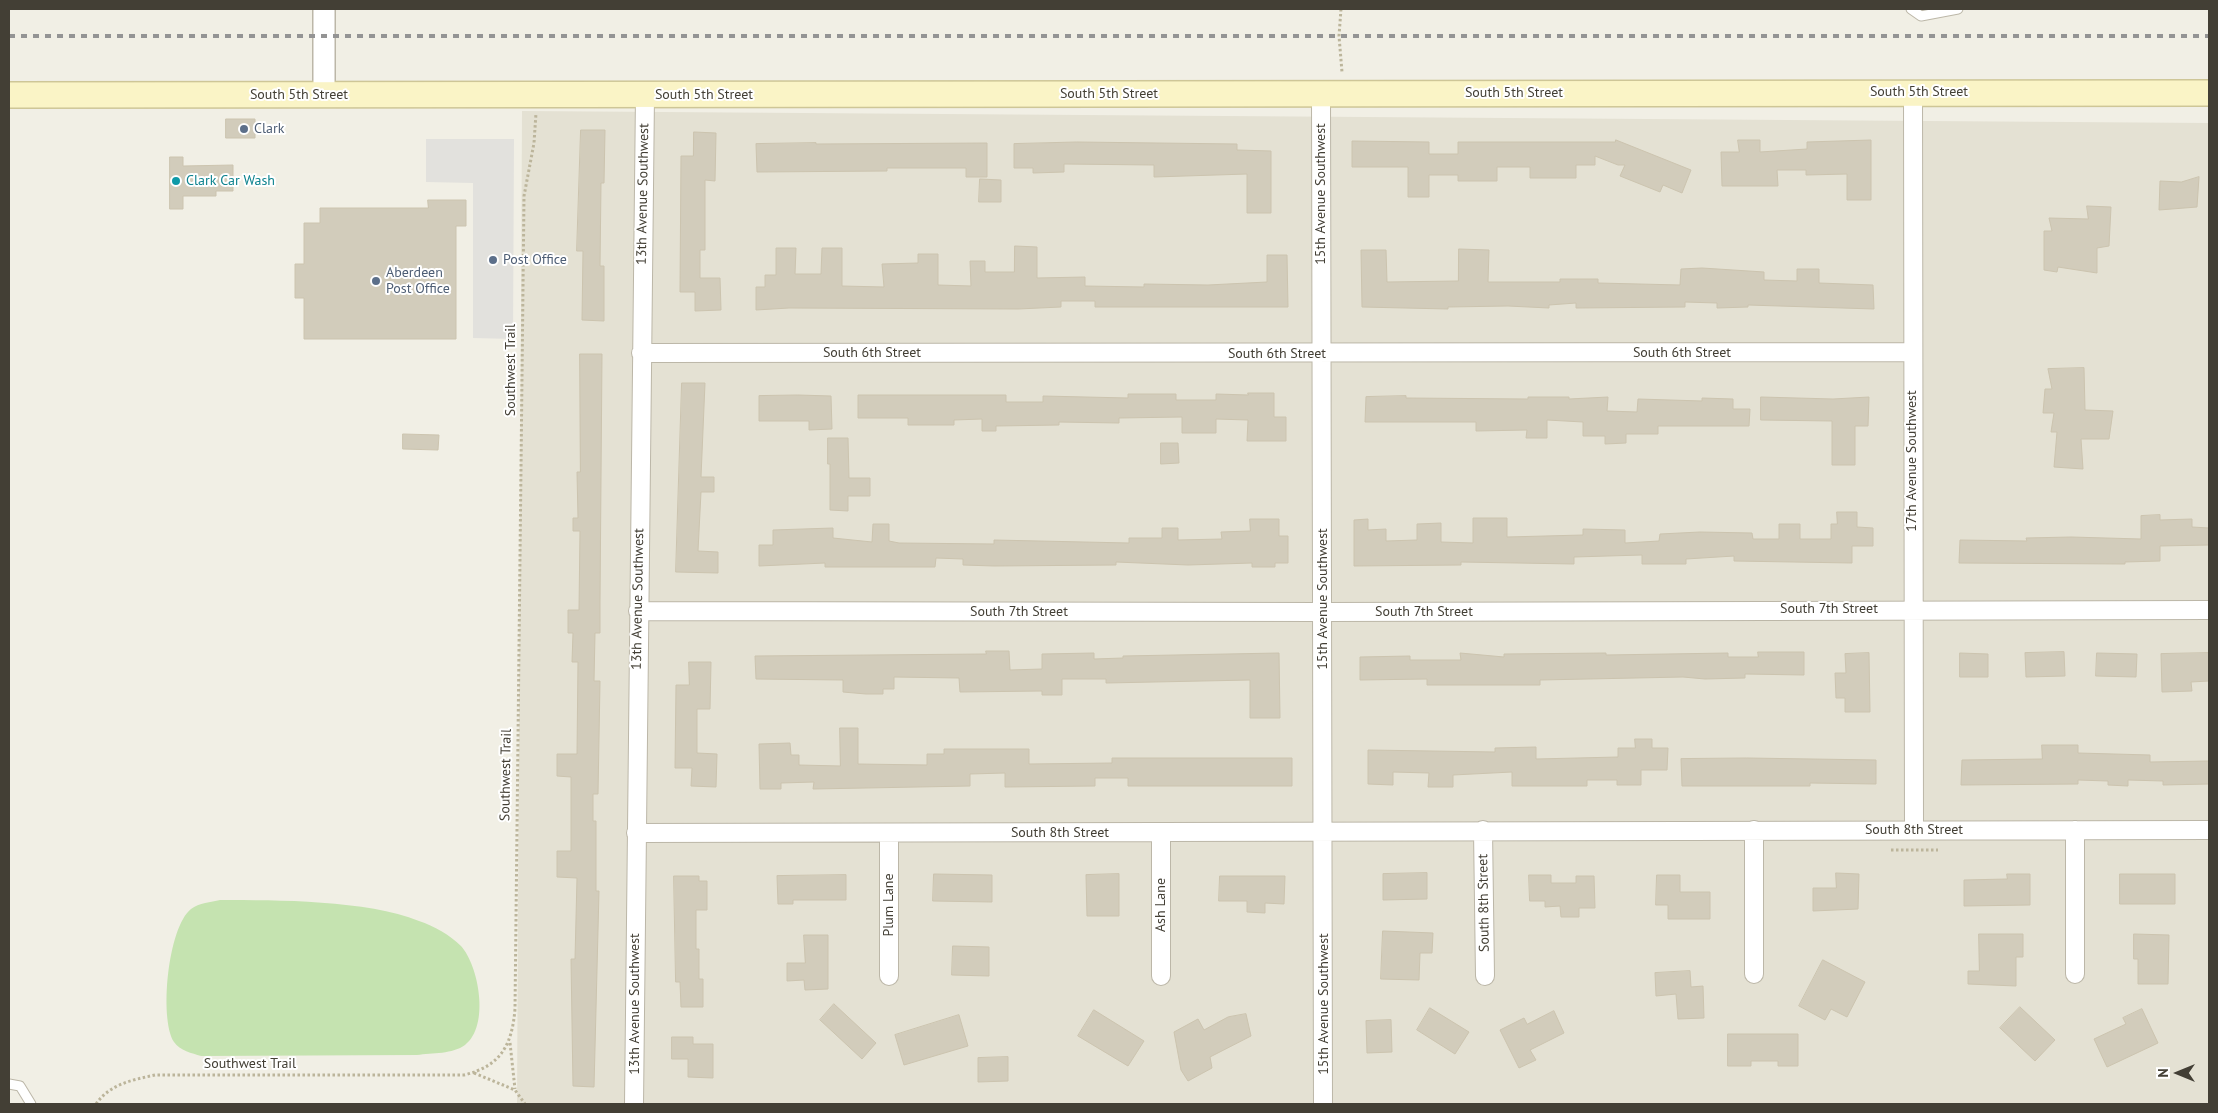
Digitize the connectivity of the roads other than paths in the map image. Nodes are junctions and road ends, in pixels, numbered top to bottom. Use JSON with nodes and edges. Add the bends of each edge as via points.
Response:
{"nodes":[{"id":1,"x":324,"y":9,"type":"edge"},
{"id":2,"x":1911,"y":9,"type":"edge"},
{"id":3,"x":1958,"y":9,"type":"edge"},
{"id":4,"x":1913,"y":91,"type":"junction"},
{"id":5,"x":2209,"y":93,"type":"edge"},
{"id":6,"x":1322,"y":94,"type":"junction"},
{"id":7,"x":9,"y":95,"type":"edge"},
{"id":8,"x":324,"y":95,"type":"junction"},
{"id":9,"x":645,"y":95,"type":"junction"},
{"id":10,"x":1912,"y":352,"type":"junction"},
{"id":11,"x":641,"y":353,"type":"junction"},
{"id":12,"x":1321,"y":354,"type":"junction"},
{"id":13,"x":1912,"y":609,"type":"junction"},
{"id":14,"x":2209,"y":610,"type":"edge"},
{"id":15,"x":638,"y":611,"type":"junction"},
{"id":16,"x":1323,"y":612,"type":"junction"},
{"id":17,"x":1483,"y":830,"type":"junction"},
{"id":18,"x":1754,"y":830,"type":"junction"},
{"id":19,"x":1914,"y":830,"type":"junction"},
{"id":20,"x":2075,"y":830,"type":"junction"},
{"id":21,"x":2209,"y":830,"type":"edge"},
{"id":22,"x":1324,"y":831,"type":"junction"},
{"id":23,"x":636,"y":833,"type":"junction"},
{"id":24,"x":890,"y":833,"type":"junction"},
{"id":25,"x":1161,"y":833,"type":"junction"},
{"id":26,"x":1754,"y":974,"type":"dead end"},
{"id":27,"x":2075,"y":974,"type":"dead end"},
{"id":28,"x":890,"y":976,"type":"dead end"},
{"id":29,"x":1161,"y":976,"type":"dead end"},
{"id":30,"x":1485,"y":976,"type":"dead end"},
{"id":31,"x":9,"y":1084,"type":"edge"},
{"id":32,"x":31,"y":1104,"type":"edge"},
{"id":33,"x":634,"y":1104,"type":"edge"},
{"id":34,"x":1324,"y":1104,"type":"edge"}],
"edges":[{"from":1,"to":8,"type":"street"},
{"from":2,"to":3,"type":"lane","via":[[1921,16]]},
{"from":4,"to":5,"type":"main road","name":"South 5th Street"},
{"from":4,"to":6,"type":"main road","name":"South 5th Street"},
{"from":4,"to":10,"type":"street","name":"17th Avenue Southwest"},
{"from":6,"to":9,"type":"main road","name":"South 5th Street"},
{"from":6,"to":12,"type":"street","name":"15th Avenue Southwest"},
{"from":7,"to":8,"type":"main road","name":"South 5th Street"},
{"from":8,"to":9,"type":"main road","name":"South 5th Street"},
{"from":9,"to":11,"type":"street","name":"13th Avenue Southwest"},
{"from":10,"to":12,"type":"street","name":"South 6th Street"},
{"from":10,"to":13,"type":"street","name":"17th Avenue Southwest"},
{"from":11,"to":12,"type":"street","name":"South 6th Street"},
{"from":11,"to":15,"type":"street","name":"13th Avenue Southwest"},
{"from":12,"to":16,"type":"street","name":"15th Avenue Southwest"},
{"from":13,"to":14,"type":"street","name":"South 7th Street"},
{"from":13,"to":16,"type":"street","name":"South 7th Street"},
{"from":13,"to":19,"type":"street","name":"17th Avenue Southwest"},
{"from":15,"to":16,"type":"street","name":"South 7th Street"},
{"from":15,"to":23,"type":"street","name":"13th Avenue Southwest"},
{"from":16,"to":22,"type":"street","name":"15th Avenue Southwest"},
{"from":17,"to":18,"type":"street","name":"South 8th Street"},
{"from":17,"to":22,"type":"street","name":"South 8th Street"},
{"from":17,"to":30,"type":"street","name":"South 8th Street"},
{"from":18,"to":19,"type":"street","name":"South 8th Street"},
{"from":18,"to":26,"type":"street"},
{"from":19,"to":20,"type":"street","name":"South 8th Street"},
{"from":20,"to":21,"type":"street","name":"South 8th Street"},
{"from":20,"to":27,"type":"street"},
{"from":22,"to":25,"type":"street","name":"South 8th Street"},
{"from":22,"to":34,"type":"street","name":"15th Avenue Southwest"},
{"from":23,"to":24,"type":"street","name":"South 8th Street"},
{"from":23,"to":33,"type":"street","name":"13th Avenue Southwest"},
{"from":24,"to":25,"type":"street","name":"South 8th Street"},
{"from":24,"to":28,"type":"street","name":"Plum Lane"},
{"from":25,"to":29,"type":"street","name":"Ash Lane"},
{"from":31,"to":32,"type":"lane","via":[[20,1086]]}]}
